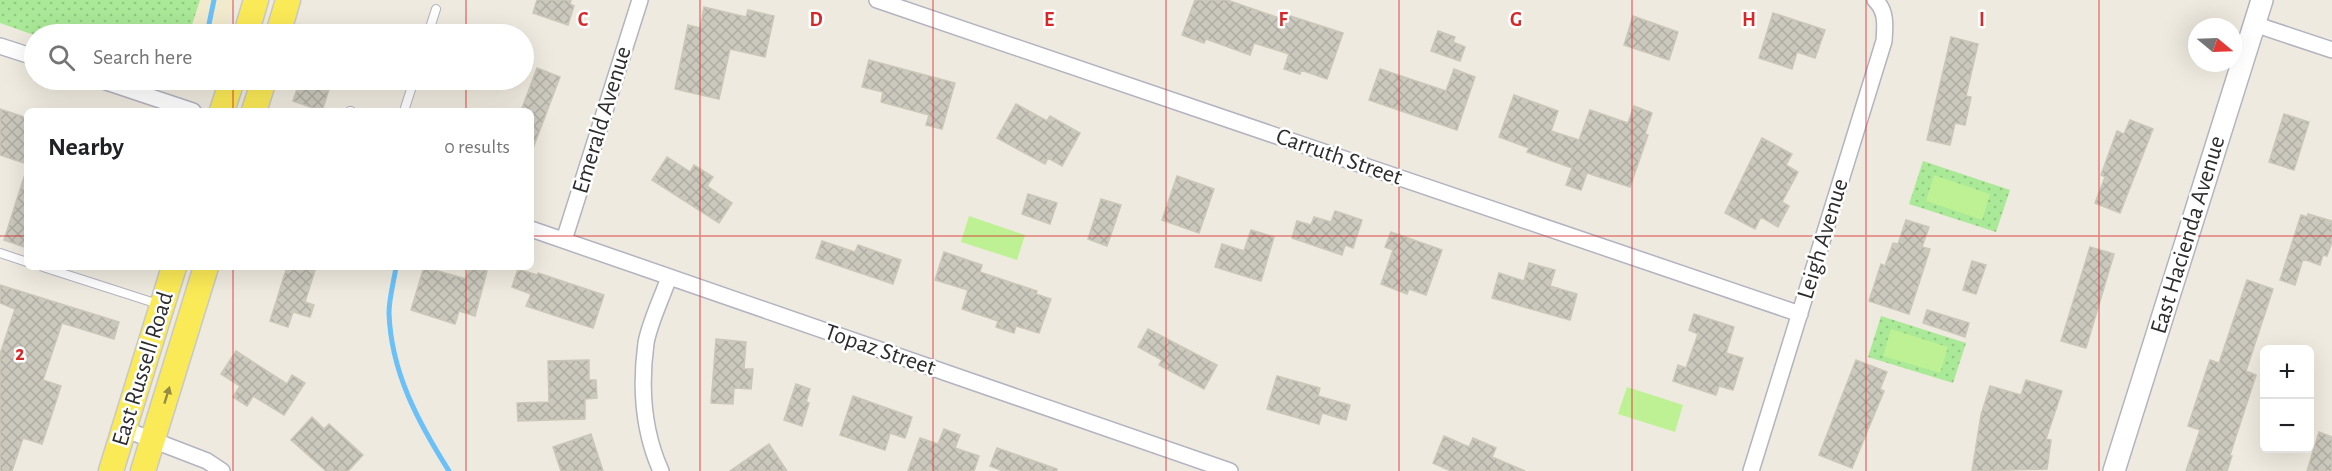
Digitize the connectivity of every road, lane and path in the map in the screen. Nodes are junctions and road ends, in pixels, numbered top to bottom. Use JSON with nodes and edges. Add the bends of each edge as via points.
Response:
{"nodes":[{"id":1,"x":256,"y":0,"type":"edge"},
{"id":2,"x":288,"y":0,"type":"edge"},
{"id":3,"x":640,"y":0,"type":"edge"},
{"id":4,"x":877,"y":0,"type":"edge"},
{"id":5,"x":2262,"y":0,"type":"edge"},
{"id":6,"x":1878,"y":3,"type":"edge"},
{"id":7,"x":436,"y":9,"type":"dead end"},
{"id":8,"x":249,"y":24,"type":"edge"},
{"id":9,"x":281,"y":24,"type":"edge"},
{"id":10,"x":431,"y":24,"type":"edge"},
{"id":11,"x":2254,"y":24,"type":"junction"},
{"id":12,"x":0,"y":46,"type":"edge"},
{"id":13,"x":2332,"y":50,"type":"edge"},
{"id":14,"x":24,"y":54,"type":"edge"},
{"id":15,"x":130,"y":90,"type":"edge"},
{"id":16,"x":229,"y":90,"type":"edge"},
{"id":17,"x":261,"y":90,"type":"edge"},
{"id":18,"x":411,"y":90,"type":"edge"},
{"id":19,"x":184,"y":108,"type":"edge"},
{"id":20,"x":223,"y":108,"type":"edge"},
{"id":21,"x":255,"y":108,"type":"edge"},
{"id":22,"x":405,"y":108,"type":"edge"},
{"id":23,"x":534,"y":230,"type":"edge"},
{"id":24,"x":564,"y":240,"type":"junction"},
{"id":25,"x":0,"y":253,"type":"edge"},
{"id":26,"x":24,"y":261,"type":"edge"},
{"id":27,"x":60,"y":270,"type":"edge"},
{"id":28,"x":173,"y":270,"type":"edge"},
{"id":29,"x":195,"y":270,"type":"edge"},
{"id":30,"x":205,"y":270,"type":"edge"},
{"id":31,"x":669,"y":277,"type":"junction"},
{"id":32,"x":162,"y":305,"type":"junction"},
{"id":33,"x":1800,"y":314,"type":"junction"},
{"id":34,"x":191,"y":315,"type":"junction"},
{"id":35,"x":124,"y":429,"type":"junction"},
{"id":36,"x":153,"y":438,"type":"junction"},
{"id":37,"x":111,"y":471,"type":"edge"},
{"id":38,"x":143,"y":471,"type":"edge"},
{"id":39,"x":222,"y":471,"type":"edge"},
{"id":40,"x":661,"y":471,"type":"edge"},
{"id":41,"x":1230,"y":471,"type":"edge"},
{"id":42,"x":1751,"y":471,"type":"edge"},
{"id":43,"x":2114,"y":471,"type":"edge"}],
"edges":[{"from":1,"to":8,"type":"main road"},
{"from":2,"to":9,"type":"main road"},
{"from":3,"to":24,"type":"street","name":"Emerald Avenue"},
{"from":4,"to":33,"type":"street","name":"Carruth Street"},
{"from":5,"to":11,"type":"main road","name":"East Hacienda Avenue"},
{"from":6,"to":33,"type":"street","name":"Leigh Avenue","via":[[1886,23],[1884,41]]},
{"from":7,"to":10,"type":"lane"},
{"from":11,"to":13,"type":"street"},
{"from":11,"to":43,"type":"main road","name":"East Hacienda Avenue"},
{"from":12,"to":14,"type":"street"},
{"from":15,"to":19,"type":"street"},
{"from":16,"to":20,"type":"main road"},
{"from":17,"to":21,"type":"main road"},
{"from":18,"to":22,"type":"lane"},
{"from":23,"to":24,"type":"street","name":"Topaz Street"},
{"from":24,"to":31,"type":"street","name":"Topaz Street"},
{"from":25,"to":26,"type":"lane"},
{"from":27,"to":32,"type":"lane"},
{"from":28,"to":32,"type":"main road","name":"East Russell Road"},
{"from":29,"to":34,"type":"main road","via":[[190,287]]},
{"from":30,"to":34,"type":"main road","name":"East Russell Road"},
{"from":31,"to":40,"type":"street","via":[[647,342],[643,395],[650,447]]},
{"from":31,"to":41,"type":"street","name":"Topaz Street"},
{"from":32,"to":35,"type":"main road","name":"East Russell Road"},
{"from":33,"to":42,"type":"street","name":"Leigh Avenue"},
{"from":36,"to":34,"type":"main road","name":"East Russell Road","one_way":true},
{"from":35,"to":36,"type":"street"},
{"from":35,"to":37,"type":"main road","name":"East Russell Road"},
{"from":36,"to":38,"type":"main road","name":"East Russell Road"},
{"from":36,"to":39,"type":"street"}]}
